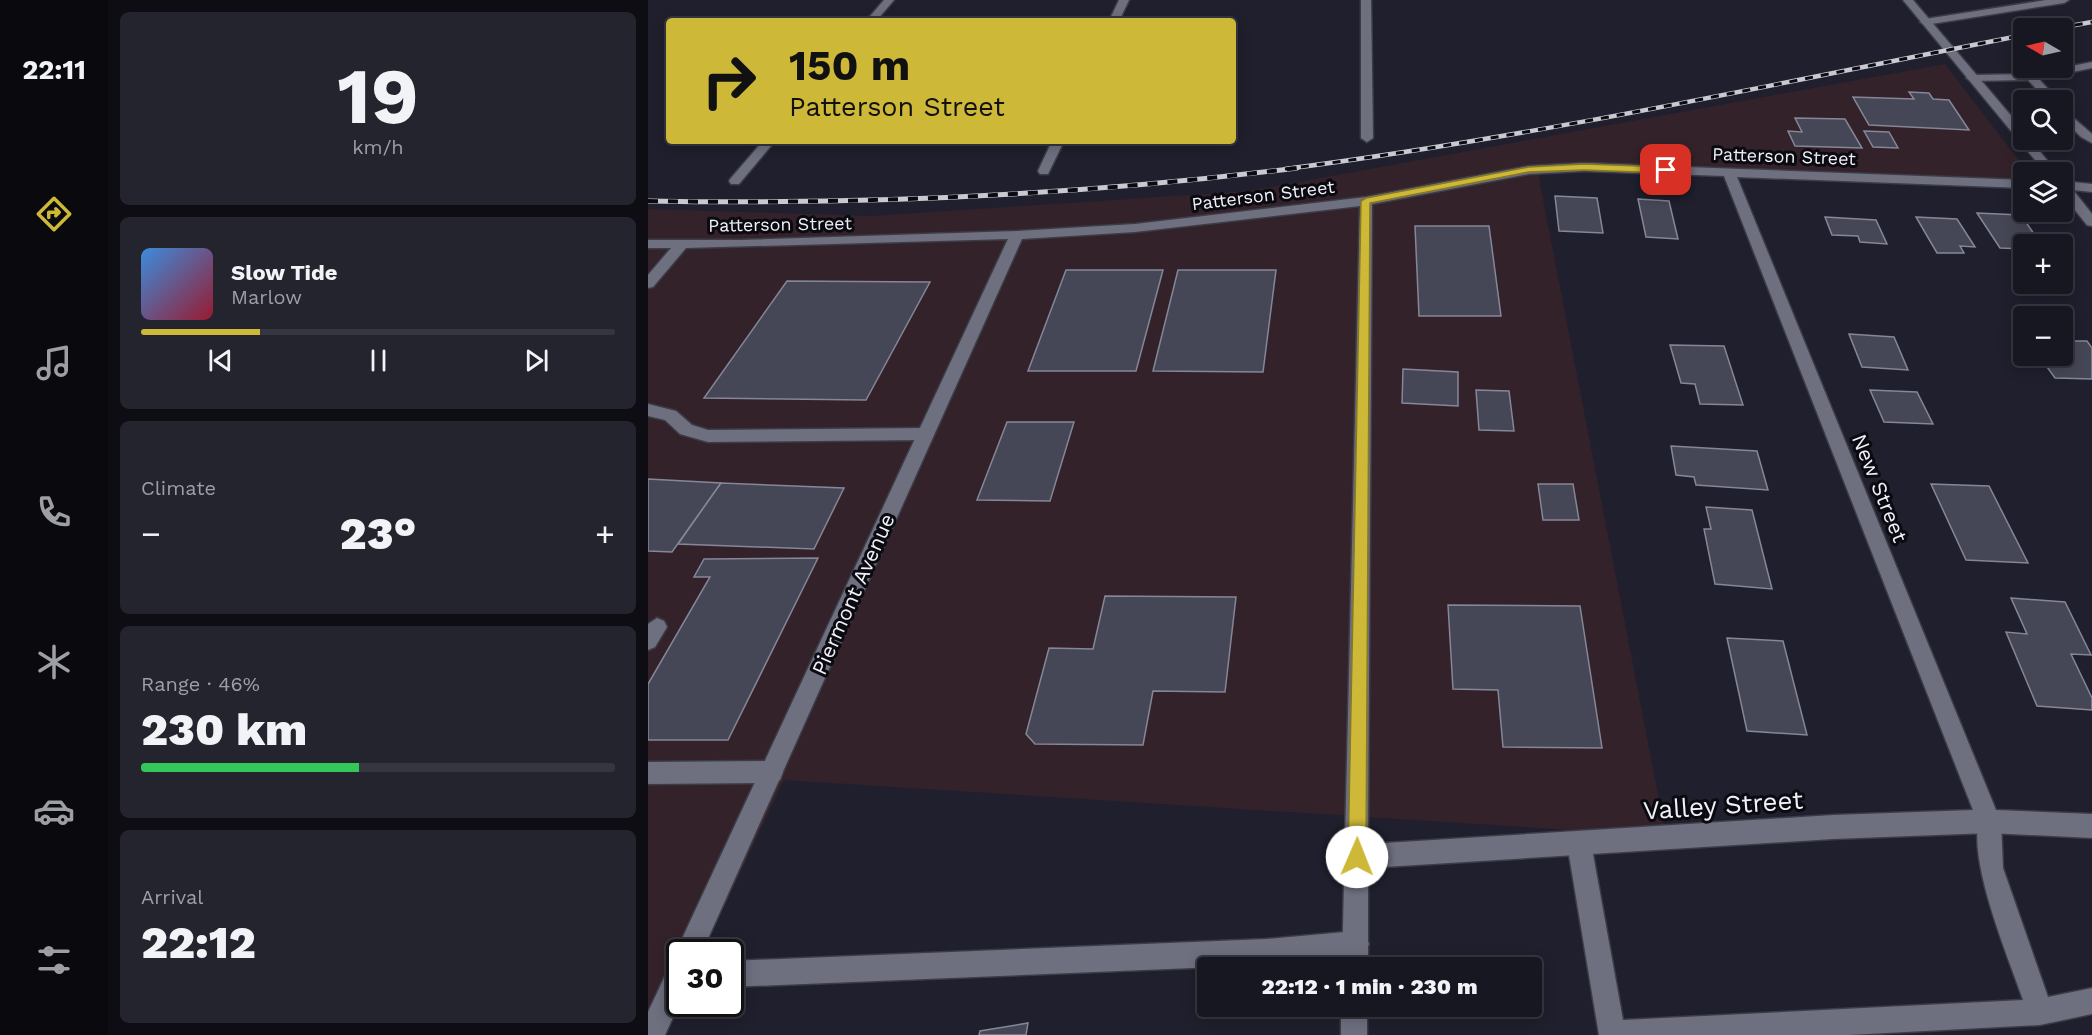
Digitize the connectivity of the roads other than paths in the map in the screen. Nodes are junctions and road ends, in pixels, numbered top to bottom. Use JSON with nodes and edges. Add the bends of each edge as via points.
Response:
{"nodes":[{"id":1,"x":889,"y":0,"type":"edge"},
{"id":2,"x":1124,"y":0,"type":"edge"},
{"id":3,"x":1366,"y":0,"type":"edge"},
{"id":4,"x":1908,"y":0,"type":"edge"},
{"id":5,"x":2057,"y":0,"type":"edge"},
{"id":6,"x":874,"y":18,"type":"edge"},
{"id":7,"x":1115,"y":18,"type":"edge"},
{"id":8,"x":1925,"y":22,"type":"junction"},
{"id":9,"x":2091,"y":67,"type":"edge"},
{"id":10,"x":2073,"y":70,"type":"edge"},
{"id":11,"x":2013,"y":77,"type":"edge"},
{"id":12,"x":1971,"y":78,"type":"junction"},
{"id":13,"x":2032,"y":78,"type":"edge"},
{"id":14,"x":2043,"y":90,"type":"edge"},
{"id":15,"x":2073,"y":122,"type":"edge"},
{"id":16,"x":1367,"y":138,"type":"dead end"},
{"id":17,"x":2092,"y":139,"type":"edge"},
{"id":18,"x":767,"y":144,"type":"edge"},
{"id":19,"x":1057,"y":144,"type":"edge"},
{"id":20,"x":2043,"y":162,"type":"edge"},
{"id":21,"x":1044,"y":171,"type":"dead end"},
{"id":22,"x":1729,"y":172,"type":"junction"},
{"id":23,"x":735,"y":181,"type":"dead end"},
{"id":24,"x":2013,"y":184,"type":"edge"},
{"id":25,"x":2073,"y":187,"type":"edge"},
{"id":26,"x":2092,"y":188,"type":"edge"},
{"id":27,"x":2073,"y":198,"type":"edge"},
{"id":28,"x":1366,"y":201,"type":"junction"},
{"id":29,"x":2092,"y":222,"type":"edge"},
{"id":30,"x":1017,"y":235,"type":"junction"},
{"id":31,"x":648,"y":244,"type":"edge"},
{"id":32,"x":682,"y":244,"type":"junction"},
{"id":33,"x":648,"y":284,"type":"edge"},
{"id":34,"x":648,"y":410,"type":"edge"},
{"id":35,"x":926,"y":434,"type":"junction"},
{"id":36,"x":772,"y":772,"type":"junction"},
{"id":37,"x":648,"y":773,"type":"edge"},
{"id":38,"x":1989,"y":821,"type":"junction"},
{"id":39,"x":2092,"y":826,"type":"edge"},
{"id":40,"x":1579,"y":843,"type":"junction"},
{"id":41,"x":1357,"y":857,"type":"junction"},
{"id":42,"x":695,"y":939,"type":"edge"},
{"id":43,"x":1355,"y":956,"type":"edge"},
{"id":44,"x":744,"y":973,"type":"edge"},
{"id":45,"x":2092,"y":1001,"type":"edge"},
{"id":46,"x":666,"y":1003,"type":"edge"},
{"id":47,"x":2040,"y":1012,"type":"junction"},
{"id":48,"x":1354,"y":1017,"type":"edge"},
{"id":49,"x":651,"y":1035,"type":"edge"},
{"id":50,"x":1354,"y":1035,"type":"edge"}],
"edges":[{"from":1,"to":6,"type":"street"},
{"from":2,"to":7,"type":"street"},
{"from":3,"to":16,"type":"street"},
{"from":4,"to":8,"type":"street"},
{"from":5,"to":8,"type":"street"},
{"from":8,"to":12,"type":"street"},
{"from":9,"to":10,"type":"street"},
{"from":11,"to":12,"type":"street"},
{"from":12,"to":20,"type":"street"},
{"from":13,"to":14,"type":"street"},
{"from":15,"to":17,"type":"street"},
{"from":18,"to":23,"type":"street"},
{"from":19,"to":21,"type":"street"},
{"from":22,"to":24,"type":"street","name":"Patterson Street"},
{"from":22,"to":28,"type":"street","name":"Patterson Street","via":[[1584,167],[1529,170]]},
{"from":22,"to":38,"type":"street","name":"New Street"},
{"from":25,"to":26,"type":"street"},
{"from":27,"to":29,"type":"street"},
{"from":28,"to":30,"type":"street","name":"Patterson Street","via":[[1135,228]]},
{"from":28,"to":41,"type":"street"},
{"from":30,"to":32,"type":"street","name":"Patterson Street"},
{"from":30,"to":35,"type":"street","name":"Piermont Avenue"},
{"from":31,"to":32,"type":"street","name":"Patterson Street"},
{"from":32,"to":33,"type":"street"},
{"from":34,"to":35,"type":"street","via":[[670,415],[686,430],[708,436]]},
{"from":35,"to":36,"type":"street","name":"Piermont Avenue"},
{"from":36,"to":37,"type":"street"},
{"from":36,"to":42,"type":"street","name":"Piermont Avenue"},
{"from":38,"to":39,"type":"street","name":"Valley Street"},
{"from":38,"to":40,"type":"street","name":"Valley Street"},
{"from":38,"to":47,"type":"street","via":[[1990,868]]},
{"from":40,"to":41,"type":"street","name":"Valley Street"},
{"from":40,"to":47,"type":"street","via":[[1612,1034]]},
{"from":41,"to":43,"type":"street"},
{"from":43,"to":44,"type":"street","via":[[1255,952]]},
{"from":45,"to":47,"type":"street"},
{"from":46,"to":49,"type":"street","name":"Piermont Avenue"},
{"from":48,"to":50,"type":"street"}]}
